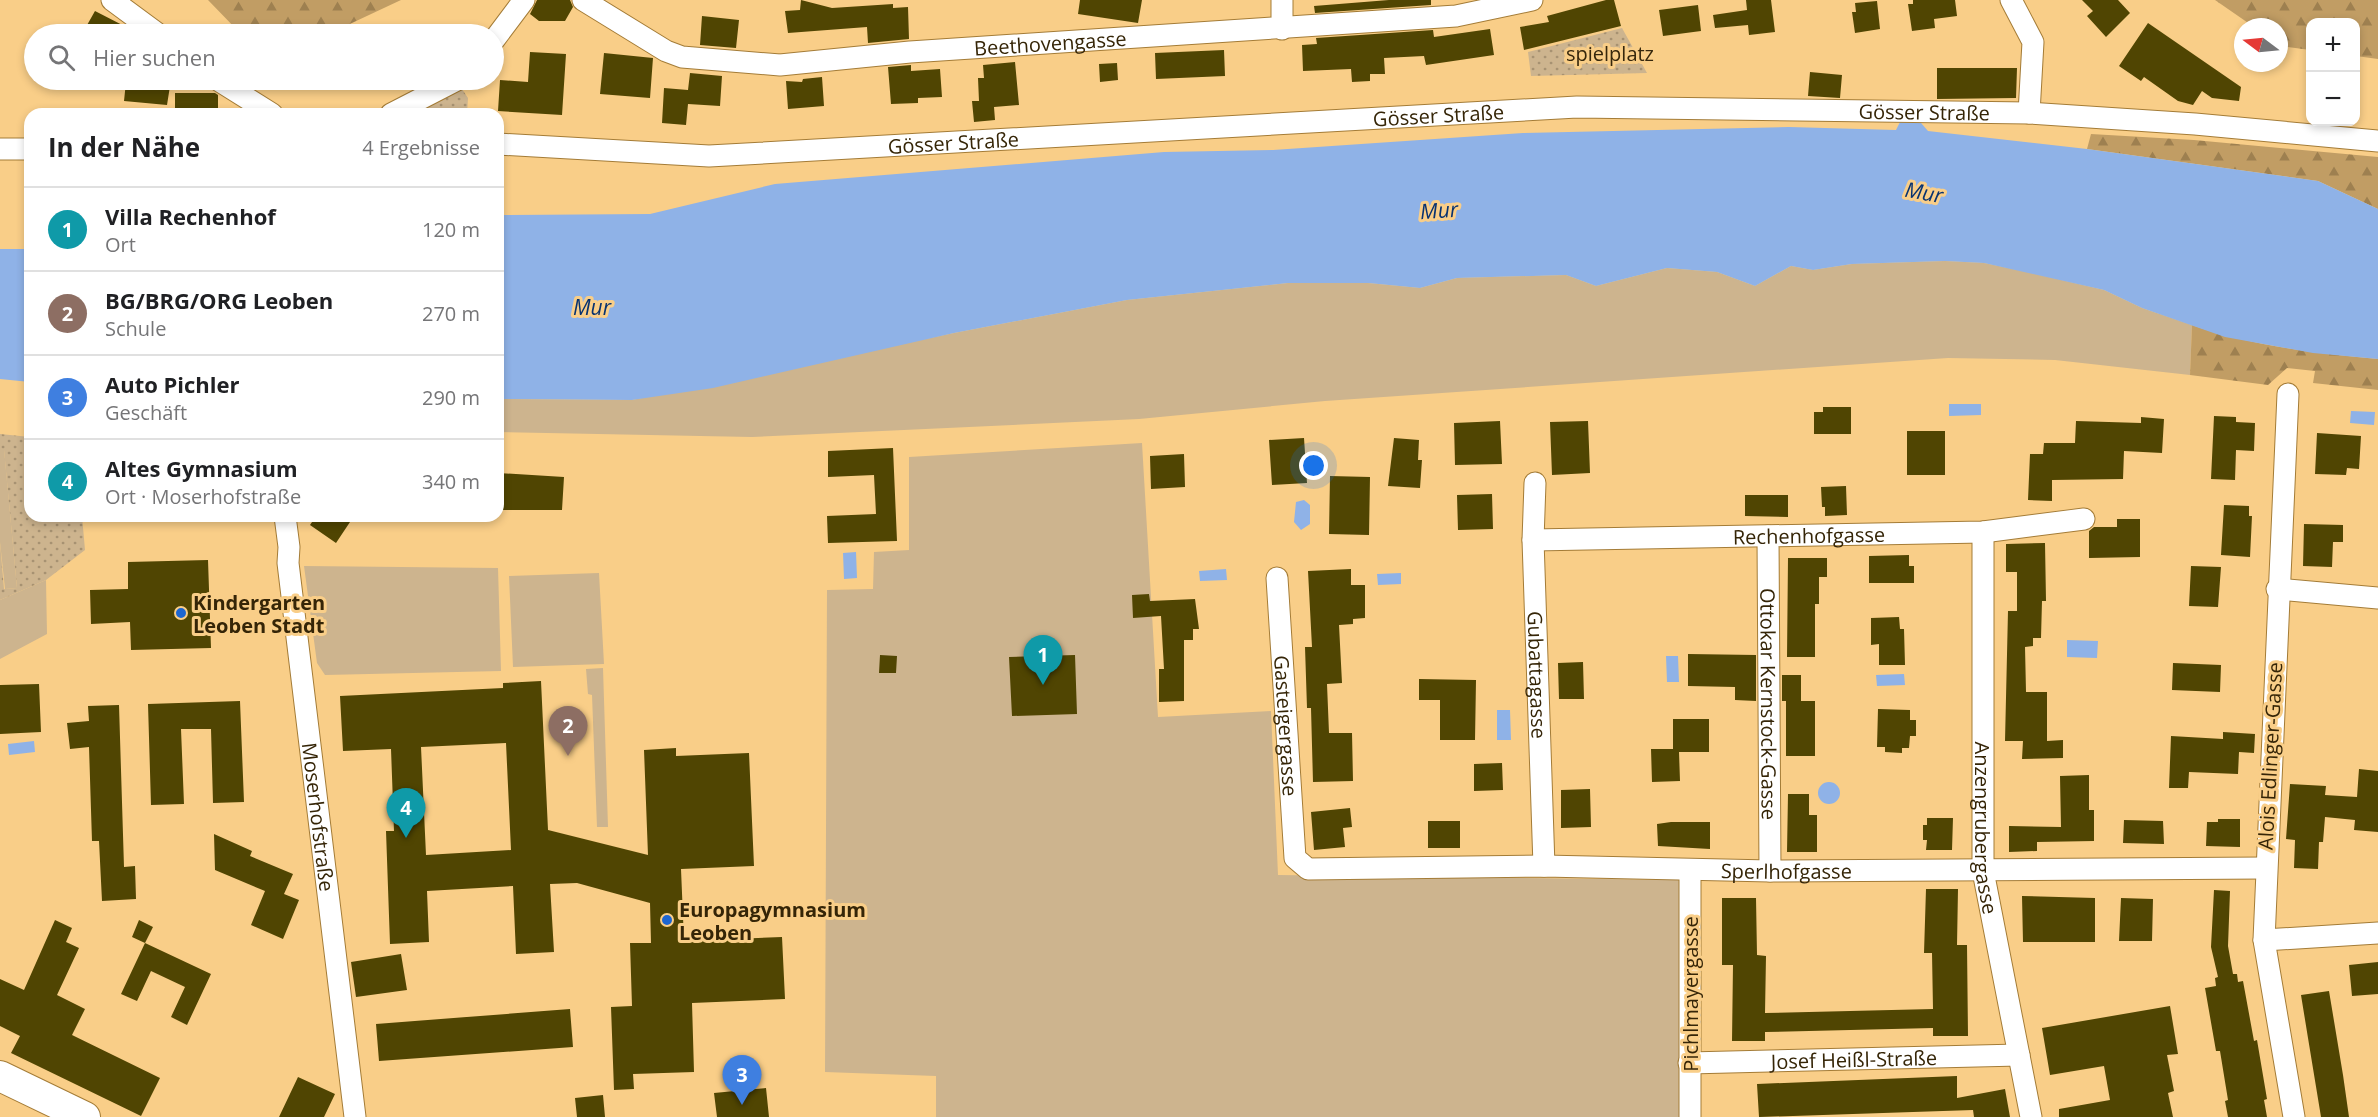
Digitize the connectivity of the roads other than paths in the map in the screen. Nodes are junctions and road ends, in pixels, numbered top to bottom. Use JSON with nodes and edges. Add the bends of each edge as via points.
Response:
{"nodes":[{"id":1,"x":112,"y":0,"type":"edge"},
{"id":2,"x":524,"y":0,"type":"edge"},
{"id":3,"x":583,"y":0,"type":"edge"},
{"id":4,"x":1282,"y":0,"type":"edge"},
{"id":5,"x":1532,"y":0,"type":"edge"},
{"id":6,"x":2011,"y":0,"type":"edge"},
{"id":7,"x":144,"y":24,"type":"edge"},
{"id":8,"x":504,"y":26,"type":"edge"},
{"id":9,"x":1282,"y":29,"type":"junction"},
{"id":10,"x":234,"y":90,"type":"edge"},
{"id":11,"x":438,"y":90,"type":"edge"},
{"id":12,"x":262,"y":108,"type":"edge"},
{"id":13,"x":403,"y":108,"type":"edge"},
{"id":14,"x":2030,"y":113,"type":"junction"},
{"id":15,"x":2378,"y":141,"type":"edge"},
{"id":16,"x":504,"y":144,"type":"edge"},
{"id":17,"x":0,"y":149,"type":"edge"},
{"id":18,"x":24,"y":149,"type":"edge"},
{"id":19,"x":2288,"y":394,"type":"dead end"},
{"id":20,"x":1535,"y":483,"type":"dead end"},
{"id":21,"x":2084,"y":519,"type":"dead end"},
{"id":22,"x":286,"y":522,"type":"edge"},
{"id":23,"x":1983,"y":532,"type":"junction"},
{"id":24,"x":1768,"y":536,"type":"junction"},
{"id":25,"x":1533,"y":540,"type":"junction"},
{"id":26,"x":1277,"y":578,"type":"dead end"},
{"id":27,"x":2277,"y":589,"type":"junction"},
{"id":28,"x":2378,"y":598,"type":"edge"},
{"id":29,"x":1544,"y":866,"type":"junction"},
{"id":30,"x":1308,"y":868,"type":"joint"},
{"id":31,"x":2265,"y":868,"type":"junction"},
{"id":32,"x":1690,"y":871,"type":"junction"},
{"id":33,"x":1770,"y":871,"type":"junction"},
{"id":34,"x":1983,"y":871,"type":"junction"},
{"id":35,"x":2378,"y":933,"type":"edge"},
{"id":36,"x":2264,"y":940,"type":"junction"},
{"id":37,"x":2019,"y":1055,"type":"junction"},
{"id":38,"x":1689,"y":1063,"type":"junction"},
{"id":39,"x":0,"y":1076,"type":"edge"},
{"id":40,"x":85,"y":1117,"type":"edge"},
{"id":41,"x":355,"y":1117,"type":"edge"},
{"id":42,"x":1690,"y":1117,"type":"edge"},
{"id":43,"x":2031,"y":1117,"type":"edge"},
{"id":44,"x":2294,"y":1117,"type":"edge"}],
"edges":[{"from":1,"to":7,"type":"street"},
{"from":2,"to":8,"type":"street"},
{"from":3,"to":9,"type":"street","name":"Beethovengasse","via":[[674,54],[780,65],[910,52]]},
{"from":4,"to":9,"type":"street"},
{"from":5,"to":9,"type":"street","name":"Beethovengasse","via":[[1456,16]]},
{"from":6,"to":14,"type":"street","via":[[2033,42]]},
{"from":10,"to":12,"type":"street"},
{"from":11,"to":13,"type":"street"},
{"from":14,"to":15,"type":"street","name":"Gösser Straße"},
{"from":14,"to":16,"type":"street","name":"Gösser Straße","via":[[1577,107],[709,156]]},
{"from":17,"to":18,"type":"street"},
{"from":19,"to":27,"type":"street","name":"Alois Edlinger-Gasse"},
{"from":20,"to":25,"type":"street","name":"Gubattagasse"},
{"from":21,"to":23,"type":"street","name":"Rechenhofgasse"},
{"from":22,"to":41,"type":"street","name":"Moserhofstraße","via":[[326,894]]},
{"from":23,"to":24,"type":"street","name":"Rechenhofgasse"},
{"from":23,"to":34,"type":"street","name":"Anzengrubergasse"},
{"from":24,"to":25,"type":"street","name":"Rechenhofgasse"},
{"from":24,"to":33,"type":"street","name":"Ottokar Kernstock-Gasse"},
{"from":25,"to":29,"type":"street","name":"Gubattagasse"},
{"from":26,"to":30,"type":"street","name":"Gasteigergasse","via":[[1295,858]]},
{"from":27,"to":28,"type":"street"},
{"from":27,"to":31,"type":"street","name":"Alois Edlinger-Gasse"},
{"from":29,"to":30,"type":"street","name":"Sperlhofgasse"},
{"from":29,"to":32,"type":"street","name":"Sperlhofgasse"},
{"from":31,"to":34,"type":"street","name":"Sperlhofgasse"},
{"from":31,"to":36,"type":"street","name":"Alois Edlinger-Gasse"},
{"from":32,"to":33,"type":"street","name":"Sperlhofgasse"},
{"from":32,"to":38,"type":"street","name":"Pichlmayergasse"},
{"from":33,"to":34,"type":"street","name":"Sperlhofgasse"},
{"from":34,"to":37,"type":"street","name":"Anzengrubergasse"},
{"from":35,"to":36,"type":"street"},
{"from":36,"to":44,"type":"street","name":"Alois Edlinger-Gasse"},
{"from":37,"to":38,"type":"street","name":"Josef Heißl-Straße"},
{"from":37,"to":43,"type":"street","name":"Anzengrubergasse"},
{"from":38,"to":42,"type":"street","name":"Pichlmayergasse"},
{"from":39,"to":40,"type":"main road"}]}
